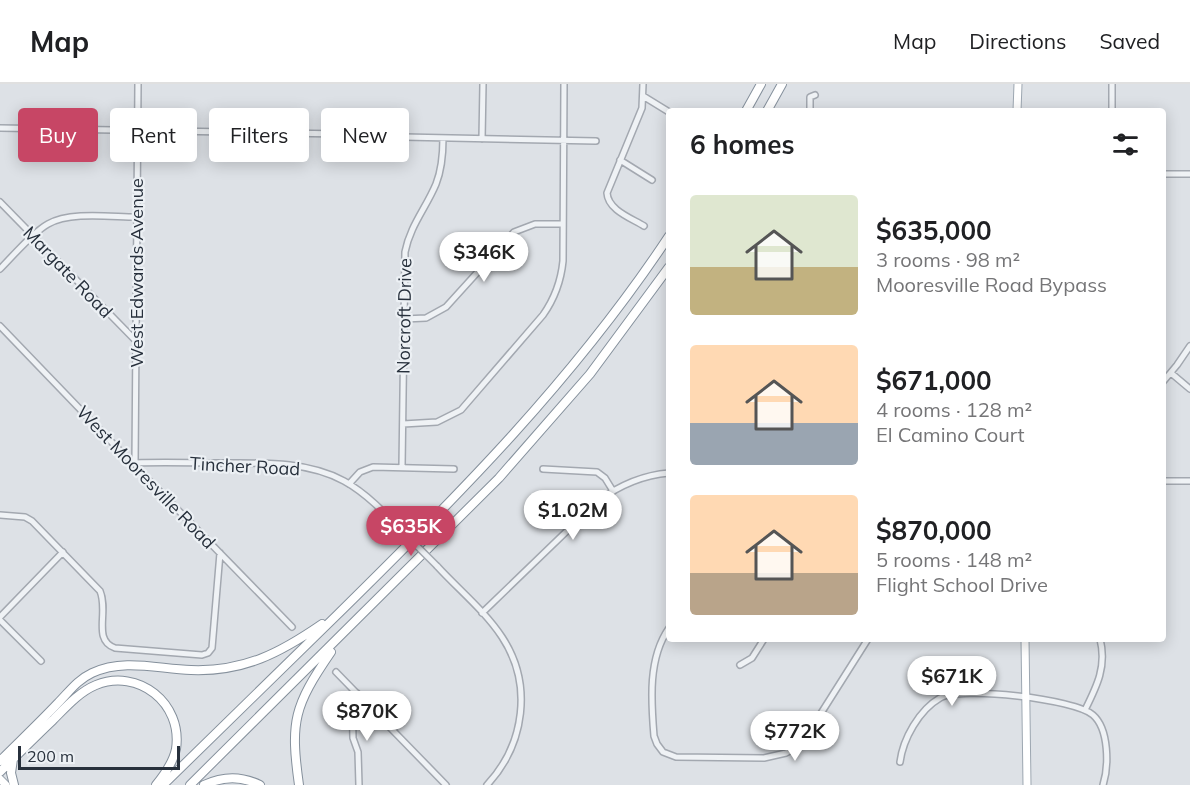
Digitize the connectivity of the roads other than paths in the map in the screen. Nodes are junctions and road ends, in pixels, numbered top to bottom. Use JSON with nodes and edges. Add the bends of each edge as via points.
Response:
{"nodes":[{"id":1,"x":138,"y":84,"type":"edge"},
{"id":2,"x":483,"y":84,"type":"edge"},
{"id":3,"x":564,"y":84,"type":"edge"},
{"id":4,"x":643,"y":84,"type":"edge"},
{"id":5,"x":761,"y":84,"type":"edge"},
{"id":6,"x":782,"y":84,"type":"edge"},
{"id":7,"x":1018,"y":84,"type":"edge"},
{"id":8,"x":1112,"y":84,"type":"edge"},
{"id":9,"x":815,"y":94,"type":"dead end"},
{"id":10,"x":643,"y":96,"type":"junction"},
{"id":11,"x":137,"y":108,"type":"edge"},
{"id":12,"x":748,"y":108,"type":"edge"},
{"id":13,"x":769,"y":108,"type":"edge"},
{"id":14,"x":810,"y":108,"type":"edge"},
{"id":15,"x":1017,"y":108,"type":"edge"},
{"id":16,"x":1112,"y":108,"type":"edge"},
{"id":17,"x":666,"y":110,"type":"edge"},
{"id":18,"x":0,"y":128,"type":"edge"},
{"id":19,"x":110,"y":130,"type":"edge"},
{"id":20,"x":197,"y":132,"type":"edge"},
{"id":21,"x":321,"y":134,"type":"edge"},
{"id":22,"x":409,"y":137,"type":"edge"},
{"id":23,"x":443,"y":138,"type":"junction"},
{"id":24,"x":482,"y":139,"type":"junction"},
{"id":25,"x":564,"y":140,"type":"junction"},
{"id":26,"x":596,"y":141,"type":"dead end"},
{"id":27,"x":620,"y":160,"type":"junction"},
{"id":28,"x":137,"y":162,"type":"edge"},
{"id":29,"x":1166,"y":174,"type":"edge"},
{"id":30,"x":1190,"y":174,"type":"edge"},
{"id":31,"x":652,"y":180,"type":"dead end"},
{"id":32,"x":0,"y":202,"type":"edge"},
{"id":33,"x":136,"y":218,"type":"junction"},
{"id":34,"x":563,"y":224,"type":"junction"},
{"id":35,"x":644,"y":226,"type":"dead end"},
{"id":36,"x":33,"y":237,"type":"junction"},
{"id":37,"x":666,"y":240,"type":"edge"},
{"id":38,"x":0,"y":269,"type":"edge"},
{"id":39,"x":666,"y":271,"type":"edge"},
{"id":40,"x":404,"y":319,"type":"junction"},
{"id":41,"x":0,"y":326,"type":"edge"},
{"id":42,"x":136,"y":341,"type":"junction"},
{"id":43,"x":1190,"y":346,"type":"edge"},
{"id":44,"x":1171,"y":373,"type":"junction"},
{"id":45,"x":1166,"y":379,"type":"edge"},
{"id":46,"x":1190,"y":389,"type":"edge"},
{"id":47,"x":403,"y":424,"type":"junction"},
{"id":48,"x":135,"y":462,"type":"junction"},
{"id":49,"x":402,"y":467,"type":"junction"},
{"id":50,"x":454,"y":469,"type":"dead end"},
{"id":51,"x":543,"y":469,"type":"dead end"},
{"id":52,"x":666,"y":474,"type":"edge"},
{"id":53,"x":1166,"y":481,"type":"edge"},
{"id":54,"x":1190,"y":481,"type":"edge"},
{"id":55,"x":349,"y":484,"type":"junction"},
{"id":56,"x":613,"y":491,"type":"junction"},
{"id":57,"x":0,"y":515,"type":"edge"},
{"id":58,"x":63,"y":552,"type":"junction"},
{"id":59,"x":220,"y":553,"type":"junction"},
{"id":60,"x":340,"y":612,"type":"junction"},
{"id":61,"x":482,"y":614,"type":"junction"},
{"id":62,"x":0,"y":619,"type":"edge"},
{"id":63,"x":292,"y":627,"type":"dead end"},
{"id":64,"x":666,"y":633,"type":"edge"},
{"id":65,"x":343,"y":635,"type":"junction"},
{"id":66,"x":762,"y":642,"type":"edge"},
{"id":67,"x":866,"y":642,"type":"edge"},
{"id":68,"x":1024,"y":642,"type":"edge"},
{"id":69,"x":1101,"y":642,"type":"edge"},
{"id":70,"x":41,"y":662,"type":"dead end"},
{"id":71,"x":740,"y":664,"type":"dead end"},
{"id":72,"x":336,"y":672,"type":"dead end"},
{"id":73,"x":357,"y":693,"type":"junction"},
{"id":74,"x":1026,"y":696,"type":"junction"},
{"id":75,"x":1085,"y":710,"type":"junction"},
{"id":76,"x":13,"y":748,"type":"junction"},
{"id":77,"x":0,"y":754,"type":"edge"},
{"id":78,"x":13,"y":758,"type":"junction"},
{"id":79,"x":0,"y":761,"type":"edge"},
{"id":80,"x":900,"y":762,"type":"dead end"},
{"id":81,"x":0,"y":772,"type":"edge"},
{"id":82,"x":0,"y":779,"type":"edge"},
{"id":83,"x":6,"y":785,"type":"edge"},
{"id":84,"x":14,"y":785,"type":"edge"},
{"id":85,"x":156,"y":785,"type":"edge"},
{"id":86,"x":163,"y":785,"type":"edge"},
{"id":87,"x":190,"y":785,"type":"edge"},
{"id":88,"x":204,"y":785,"type":"edge"},
{"id":89,"x":260,"y":785,"type":"edge"},
{"id":90,"x":298,"y":785,"type":"edge"},
{"id":91,"x":359,"y":785,"type":"edge"},
{"id":92,"x":446,"y":785,"type":"edge"},
{"id":93,"x":487,"y":785,"type":"edge"},
{"id":94,"x":1027,"y":785,"type":"edge"},
{"id":95,"x":1103,"y":785,"type":"edge"}],
"edges":[{"from":1,"to":11,"type":"street","name":"West Edwards Avenue"},
{"from":2,"to":24,"type":"street"},
{"from":3,"to":25,"type":"street"},
{"from":4,"to":10,"type":"street"},
{"from":5,"to":12,"type":"highway"},
{"from":6,"to":13,"type":"highway"},
{"from":7,"to":15,"type":"main road"},
{"from":8,"to":16,"type":"street"},
{"from":9,"to":14,"type":"street","via":[[810,98]]},
{"from":10,"to":17,"type":"street"},
{"from":10,"to":27,"type":"street","via":[[640,115]]},
{"from":18,"to":19,"type":"street"},
{"from":20,"to":21,"type":"street"},
{"from":22,"to":23,"type":"street"},
{"from":23,"to":24,"type":"street"},
{"from":23,"to":40,"type":"street","name":"Norcroft Drive","via":[[439,176],[407,240]]},
{"from":24,"to":25,"type":"street"},
{"from":25,"to":26,"type":"street"},
{"from":25,"to":34,"type":"street"},
{"from":27,"to":31,"type":"street"},
{"from":27,"to":35,"type":"street","via":[[608,199],[612,206]]},
{"from":28,"to":33,"type":"street","name":"West Edwards Avenue"},
{"from":29,"to":30,"type":"street"},
{"from":32,"to":36,"type":"street","name":"Margate Road"},
{"from":33,"to":36,"type":"street","via":[[64,218],[47,224]]},
{"from":33,"to":42,"type":"street","name":"West Edwards Avenue"},
{"from":34,"to":40,"type":"street","via":[[531,225],[514,232],[446,307],[426,318]]},
{"from":34,"to":47,"type":"street","via":[[563,261],[558,286],[546,311],[461,410],[433,423]]},
{"from":36,"to":38,"type":"street"},
{"from":36,"to":42,"type":"street","name":"Margate Road"},
{"from":37,"to":60,"type":"highway","via":[[594,339],[514,436]]},
{"from":39,"to":65,"type":"highway","via":[[590,374],[527,448]]},
{"from":40,"to":47,"type":"street","name":"Norcroft Drive"},
{"from":41,"to":48,"type":"street","name":"West Mooresville Road"},
{"from":42,"to":48,"type":"street","name":"West Edwards Avenue"},
{"from":43,"to":44,"type":"street"},
{"from":44,"to":45,"type":"street"},
{"from":44,"to":46,"type":"street"},
{"from":47,"to":49,"type":"street","name":"Norcroft Drive"},
{"from":48,"to":55,"type":"street","name":"Tincher Road","via":[[290,465],[325,473]]},
{"from":48,"to":59,"type":"street","name":"West Mooresville Road","via":[[142,474]]},
{"from":49,"to":50,"type":"street"},
{"from":49,"to":55,"type":"street","via":[[368,468]]},
{"from":51,"to":56,"type":"street","via":[[594,471],[605,478]]},
{"from":52,"to":56,"type":"street","via":[[641,478]]},
{"from":53,"to":54,"type":"street"},
{"from":55,"to":61,"type":"street","name":"Tincher Road","bridge":true,"via":[[372,501]]},
{"from":56,"to":61,"type":"street","via":[[594,504]]},
{"from":57,"to":58,"type":"street","via":[[32,521]]},
{"from":58,"to":59,"type":"street","via":[[100,591],[104,600],[102,638],[107,646],[202,655],[212,648]]},
{"from":58,"to":62,"type":"street"},
{"from":59,"to":63,"type":"street","name":"West Mooresville Road"},
{"from":60,"to":76,"type":"highway","via":[[290,645],[245,664],[199,670],[127,665],[94,672],[77,682]]},
{"from":60,"to":86,"type":"highway"},
{"from":61,"to":93,"type":"street","name":"Tincher Road","via":[[508,646],[521,693],[521,717],[514,744]]},
{"from":62,"to":70,"type":"street"},
{"from":64,"to":67,"type":"street","via":[[654,667],[654,736],[662,751],[678,757],[764,758],[791,751],[809,733]]},
{"from":65,"to":87,"type":"highway"},
{"from":65,"to":90,"type":"highway","via":[[310,683],[299,707],[294,743]]},
{"from":66,"to":71,"type":"street","via":[[752,658]]},
{"from":68,"to":74,"type":"main road"},
{"from":69,"to":75,"type":"street","via":[[1101,675]]},
{"from":72,"to":73,"type":"street"},
{"from":73,"to":91,"type":"street","via":[[352,700]]},
{"from":73,"to":92,"type":"street"},
{"from":74,"to":75,"type":"street"},
{"from":74,"to":80,"type":"street","via":[[943,697],[927,708],[902,746]]},
{"from":74,"to":94,"type":"main road"},
{"from":75,"to":95,"type":"street","via":[[1099,722],[1105,738]]},
{"from":76,"to":77,"type":"highway"},
{"from":76,"to":79,"type":"highway"},
{"from":78,"to":81,"type":"highway"},
{"from":78,"to":84,"type":"highway"},
{"from":78,"to":85,"type":"highway","via":[[89,688],[107,681],[126,681],[156,694],[174,722],[174,755]]},
{"from":82,"to":83,"type":"main road"},
{"from":88,"to":89,"type":"highway","via":[[229,778]]}]}
